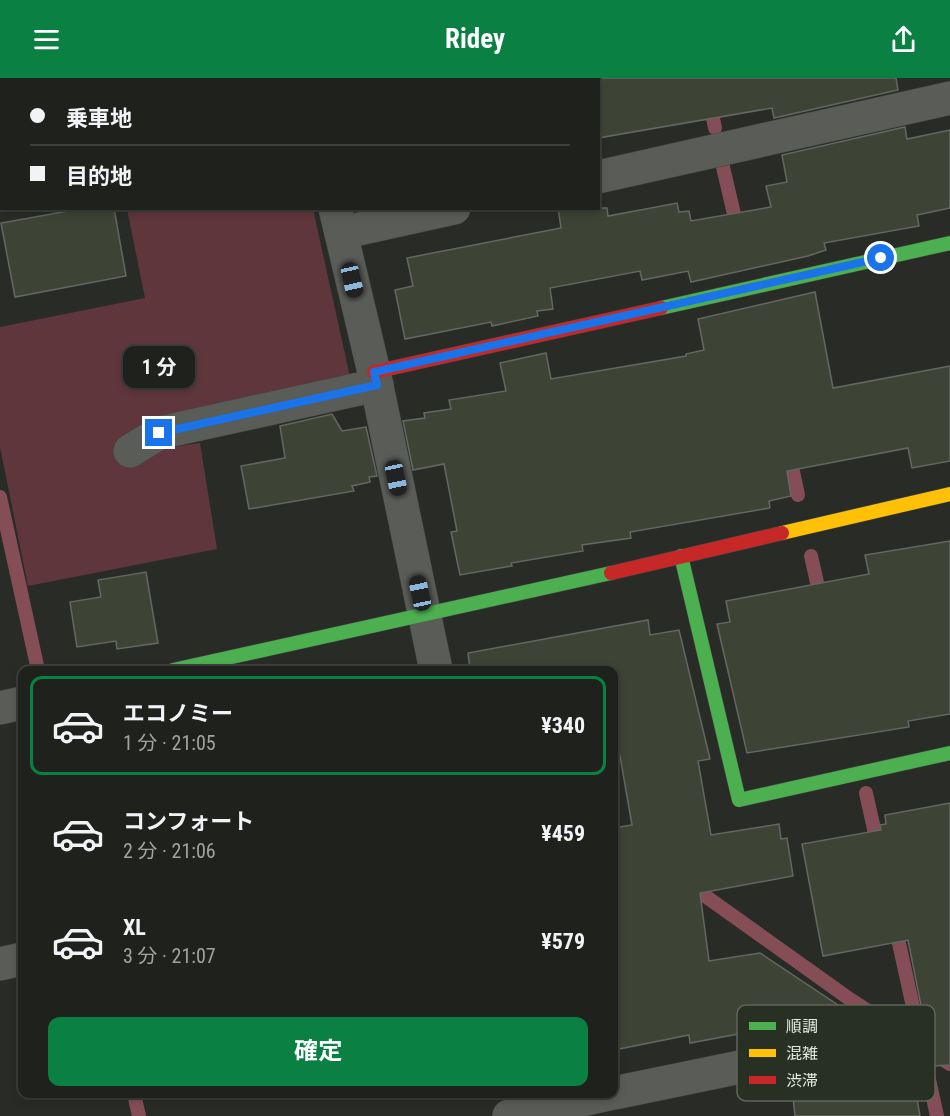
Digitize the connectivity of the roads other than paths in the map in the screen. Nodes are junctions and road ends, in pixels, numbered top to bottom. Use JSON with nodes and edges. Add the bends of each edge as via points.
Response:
{"nodes":[{"id":1,"x":950,"y":98,"type":"edge"},
{"id":2,"x":600,"y":177,"type":"edge"},
{"id":3,"x":436,"y":210,"type":"edge"},
{"id":4,"x":338,"y":221,"type":"edge"},
{"id":5,"x":950,"y":243,"type":"edge"},
{"id":6,"x":375,"y":379,"type":"junction"},
{"id":7,"x":130,"y":451,"type":"dead end"},
{"id":8,"x":950,"y":494,"type":"edge"},
{"id":9,"x":681,"y":556,"type":"junction"},
{"id":10,"x":424,"y":616,"type":"junction"},
{"id":11,"x":192,"y":666,"type":"edge"},
{"id":12,"x":435,"y":666,"type":"edge"},
{"id":13,"x":18,"y":704,"type":"edge"},
{"id":14,"x":0,"y":708,"type":"edge"},
{"id":15,"x":950,"y":753,"type":"edge"},
{"id":16,"x":18,"y":960,"type":"edge"},
{"id":17,"x":0,"y":964,"type":"edge"},
{"id":18,"x":737,"y":1067,"type":"edge"},
{"id":19,"x":618,"y":1091,"type":"edge"},
{"id":20,"x":588,"y":1098,"type":"edge"},
{"id":21,"x":530,"y":1109,"type":"edge"}],
"edges":[{"from":1,"to":2,"type":"street"},
{"from":3,"to":4,"type":"street"},
{"from":4,"to":6,"type":"street"},
{"from":5,"to":6,"type":"street"},
{"from":6,"to":7,"type":"street","via":[[159,433]]},
{"from":6,"to":10,"type":"street"},
{"from":8,"to":9,"type":"street"},
{"from":9,"to":10,"type":"street"},
{"from":9,"to":15,"type":"street","via":[[739,800]]},
{"from":10,"to":11,"type":"street"},
{"from":10,"to":12,"type":"street"},
{"from":13,"to":14,"type":"street"},
{"from":16,"to":17,"type":"street"},
{"from":18,"to":19,"type":"street"},
{"from":20,"to":21,"type":"street"}]}
